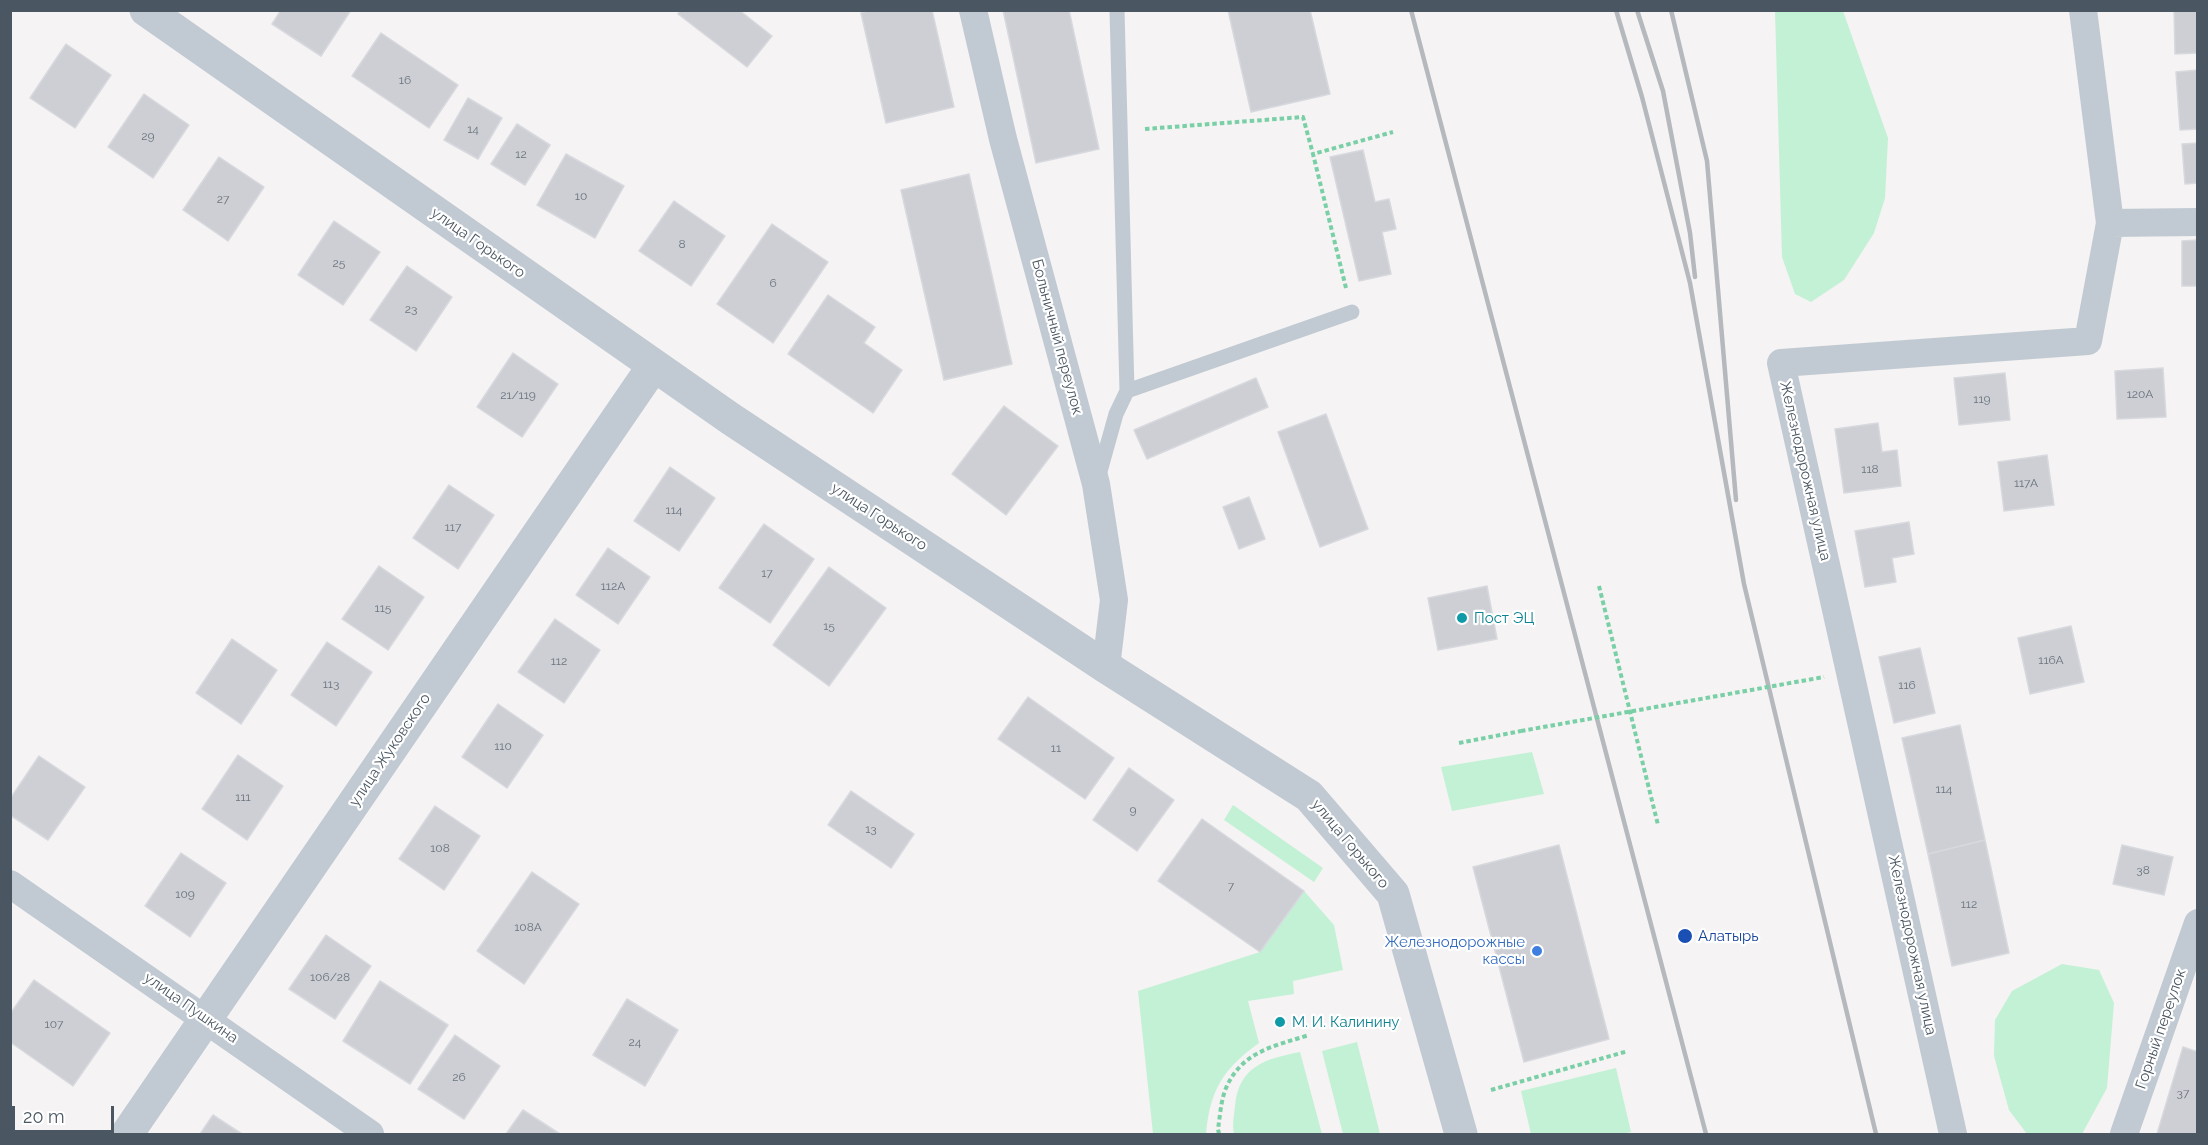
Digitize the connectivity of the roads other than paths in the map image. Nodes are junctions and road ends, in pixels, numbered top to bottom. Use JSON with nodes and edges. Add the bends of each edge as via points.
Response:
{"nodes":[{"id":1,"x":146,"y":10,"type":"edge"},
{"id":2,"x":974,"y":10,"type":"edge"},
{"id":3,"x":1117,"y":10,"type":"edge"},
{"id":4,"x":2083,"y":10,"type":"edge"},
{"id":5,"x":2110,"y":222,"type":"junction"},
{"id":6,"x":2198,"y":222,"type":"edge"},
{"id":7,"x":1352,"y":312,"type":"road end"},
{"id":8,"x":654,"y":365,"type":"junction"},
{"id":9,"x":1127,"y":392,"type":"junction"},
{"id":10,"x":1096,"y":484,"type":"junction"},
{"id":11,"x":1106,"y":667,"type":"junction"},
{"id":12,"x":10,"y":884,"type":"edge"},
{"id":13,"x":2198,"y":923,"type":"edge"},
{"id":14,"x":207,"y":1019,"type":"junction"},
{"id":15,"x":127,"y":1134,"type":"edge"},
{"id":16,"x":370,"y":1134,"type":"edge"},
{"id":17,"x":1461,"y":1134,"type":"edge"},
{"id":18,"x":1953,"y":1134,"type":"edge"},
{"id":19,"x":2124,"y":1134,"type":"edge"}],
"edges":[{"from":1,"to":8,"type":"street","name":"улица Горького"},
{"from":2,"to":10,"type":"street","name":"Больничный переулок","via":[[1003,140]]},
{"from":3,"to":9,"type":"lane"},
{"from":4,"to":5,"type":"street","name":"Железнодорожная улица"},
{"from":5,"to":6,"type":"street"},
{"from":5,"to":18,"type":"street","name":"Железнодорожная улица","via":[[2088,341],[1781,363]]},
{"from":7,"to":9,"type":"lane"},
{"from":8,"to":11,"type":"street","name":"улица Горького"},
{"from":8,"to":14,"type":"street","name":"улица Жуковского"},
{"from":9,"to":10,"type":"lane","via":[[1116,414]]},
{"from":10,"to":11,"type":"street","name":"Больничный переулок","via":[[1114,600]]},
{"from":11,"to":17,"type":"street","name":"улица Горького","via":[[1309,796],[1393,894]]},
{"from":12,"to":14,"type":"street","name":"улица Пушкина"},
{"from":13,"to":19,"type":"street","name":"Горный переулок"},
{"from":14,"to":15,"type":"street","name":"улица Жуковского"},
{"from":14,"to":16,"type":"street","name":"улица Пушкина"}]}
